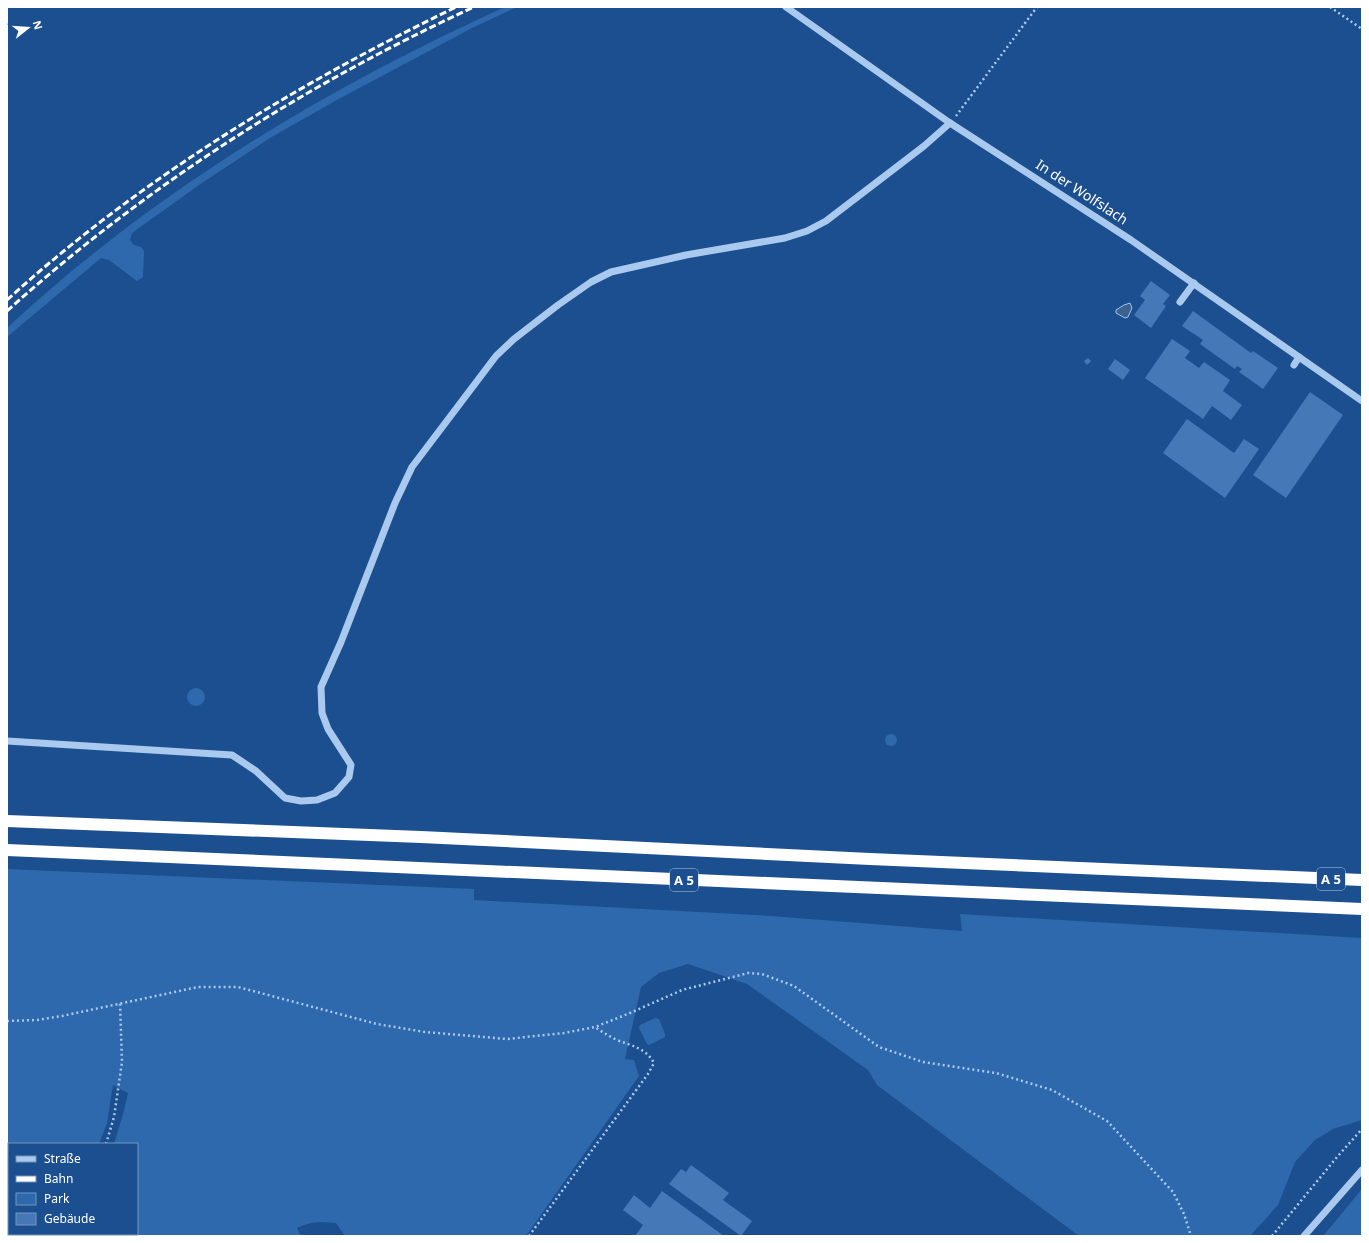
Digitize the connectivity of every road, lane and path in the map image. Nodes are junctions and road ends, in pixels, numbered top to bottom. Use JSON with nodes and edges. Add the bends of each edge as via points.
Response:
{"nodes":[{"id":1,"x":786,"y":7,"type":"edge"},
{"id":2,"x":1037,"y":7,"type":"edge"},
{"id":3,"x":1330,"y":7,"type":"edge"},
{"id":4,"x":1362,"y":30,"type":"edge"},
{"id":5,"x":950,"y":123,"type":"junction"},
{"id":6,"x":1194,"y":282,"type":"junction"},
{"id":7,"x":1180,"y":302,"type":"dead end"},
{"id":8,"x":1299,"y":357,"type":"junction"},
{"id":9,"x":1294,"y":365,"type":"dead end"},
{"id":10,"x":1362,"y":401,"type":"edge"},
{"id":11,"x":7,"y":741,"type":"edge"},
{"id":12,"x":7,"y":821,"type":"edge"},
{"id":13,"x":7,"y":850,"type":"edge"},
{"id":14,"x":1362,"y":880,"type":"edge"},
{"id":15,"x":1362,"y":909,"type":"edge"},
{"id":16,"x":120,"y":1002,"type":"junction"},
{"id":17,"x":7,"y":1021,"type":"edge"},
{"id":18,"x":595,"y":1027,"type":"junction"},
{"id":19,"x":1362,"y":1129,"type":"edge"},
{"id":20,"x":106,"y":1143,"type":"edge"},
{"id":21,"x":1362,"y":1170,"type":"edge"},
{"id":22,"x":529,"y":1236,"type":"edge"},
{"id":23,"x":1191,"y":1236,"type":"edge"},
{"id":24,"x":1272,"y":1236,"type":"edge"},
{"id":25,"x":1304,"y":1236,"type":"edge"}],
"edges":[{"from":1,"to":5,"type":"lane","name":"In der Wolfslach"},
{"from":2,"to":5,"type":"path"},
{"from":3,"to":4,"type":"path"},
{"from":5,"to":6,"type":"lane","name":"In der Wolfslach"},
{"from":5,"to":11,"type":"lane","via":[[924,146],[826,221],[813,228],[785,238],[678,256],[611,272],[591,282],[558,305],[496,356],[412,467],[395,503],[341,642],[320,687],[322,713],[328,729],[351,765],[349,777],[335,794],[317,800],[285,798],[256,771],[232,756]]},
{"from":6,"to":7,"type":"lane"},
{"from":6,"to":8,"type":"lane","name":"In der Wolfslach"},
{"from":8,"to":9,"type":"lane"},
{"from":8,"to":10,"type":"lane","name":"In der Wolfslach"},
{"from":12,"to":14,"type":"highway","number":"A 5","via":[[421,836],[870,859]]},
{"from":13,"to":15,"type":"highway","number":"A 5"},
{"from":16,"to":17,"type":"path","via":[[62,1016]]},
{"from":16,"to":18,"type":"path","via":[[198,987],[238,987],[377,1024],[425,1032],[507,1039]]},
{"from":16,"to":20,"type":"path","via":[[122,1062],[114,1117]]},
{"from":18,"to":22,"type":"path","via":[[640,1048],[650,1056],[654,1064]]},
{"from":18,"to":23,"type":"path","via":[[682,990],[748,972],[762,974],[794,986],[879,1047],[923,1062],[996,1073],[1052,1090],[1107,1121],[1173,1192]]},
{"from":19,"to":24,"type":"path"},
{"from":21,"to":25,"type":"lane"}]}
